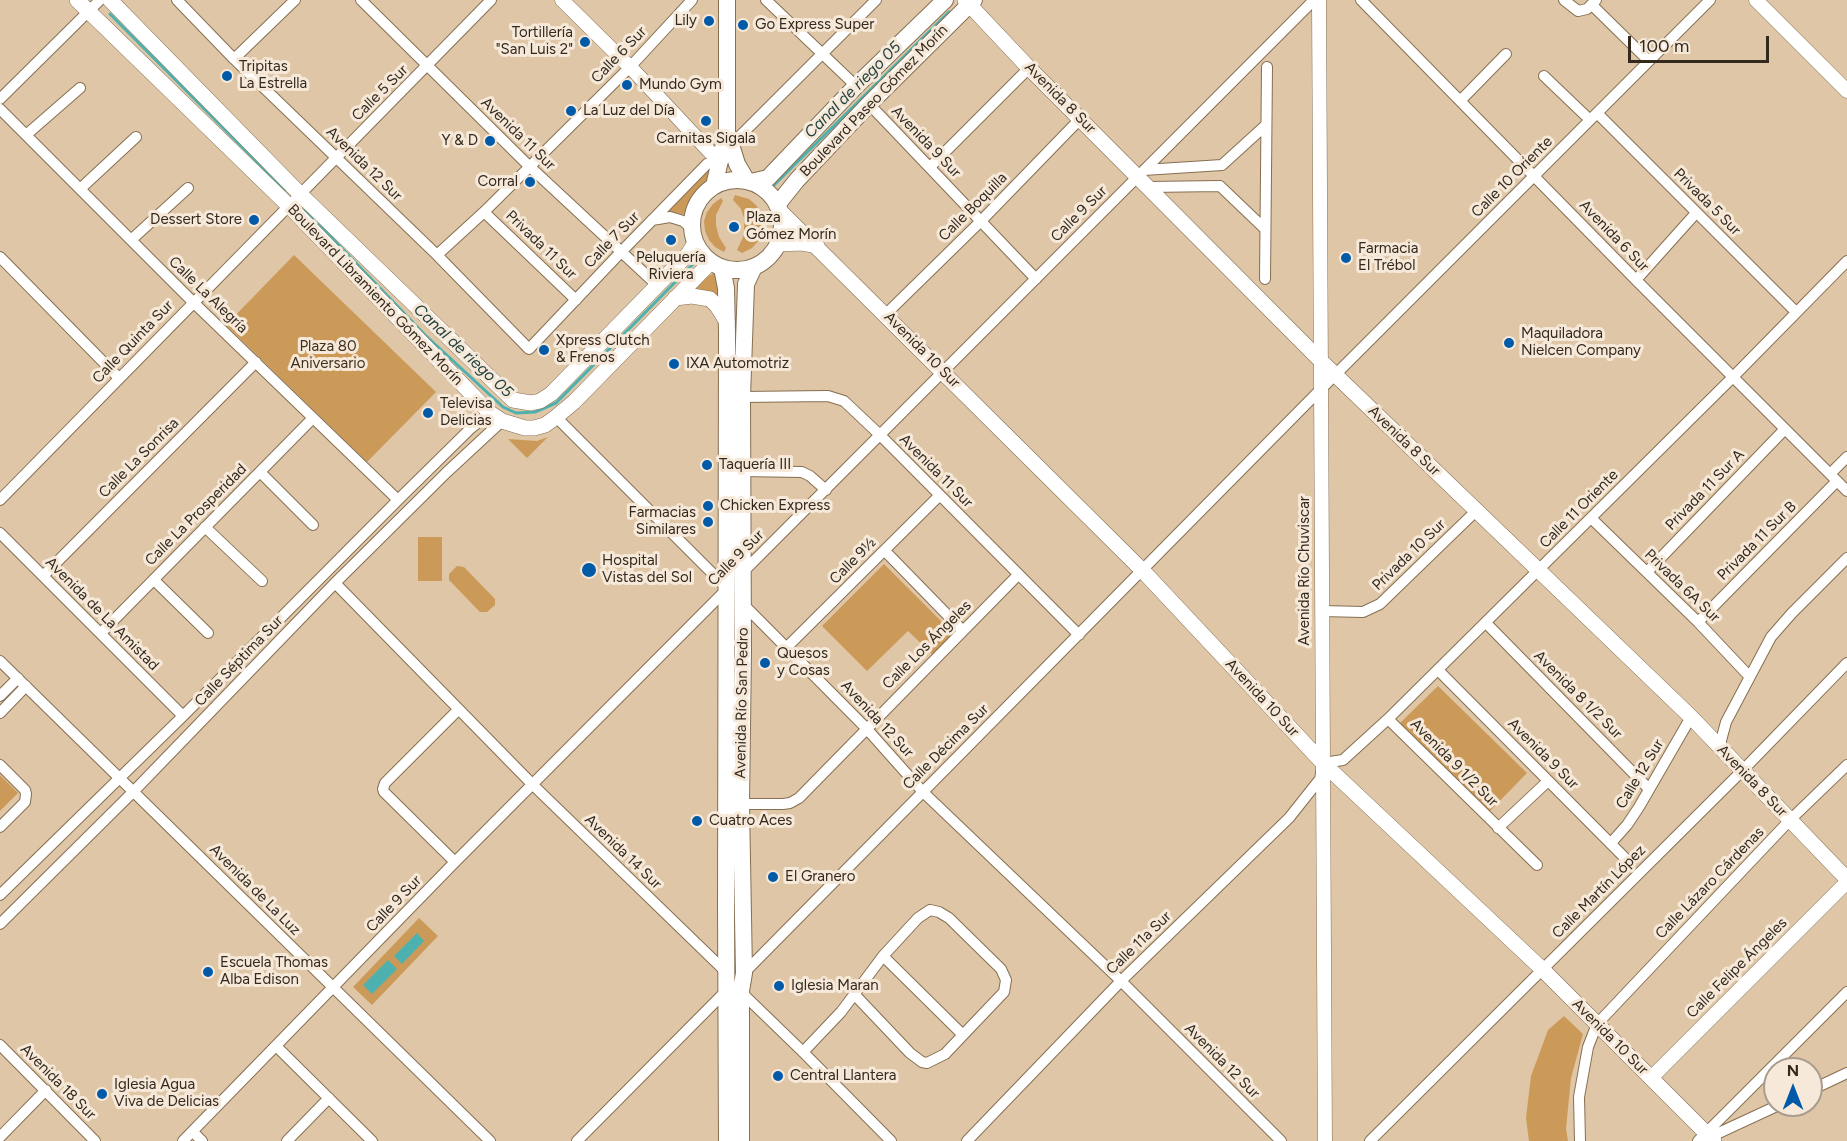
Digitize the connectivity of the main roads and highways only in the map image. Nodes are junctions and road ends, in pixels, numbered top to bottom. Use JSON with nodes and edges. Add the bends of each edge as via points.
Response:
{"nodes":[{"id":1,"x":77,"y":0,"type":"edge"},
{"id":2,"x":110,"y":0,"type":"edge"},
{"id":3,"x":727,"y":0,"type":"edge"},
{"id":4,"x":945,"y":0,"type":"edge"},
{"id":5,"x":969,"y":2,"type":"edge"},
{"id":6,"x":729,"y":139,"type":"junction"},
{"id":7,"x":749,"y":182,"type":"junction"},
{"id":8,"x":714,"y":186,"type":"junction"},
{"id":9,"x":778,"y":207,"type":"junction"},
{"id":10,"x":693,"y":236,"type":"junction"},
{"id":11,"x":778,"y":244,"type":"junction"},
{"id":12,"x":817,"y":246,"type":"junction"},
{"id":13,"x":716,"y":265,"type":"junction"},
{"id":14,"x":754,"y":267,"type":"junction"},
{"id":15,"x":675,"y":297,"type":"junction"},
{"id":16,"x":727,"y":322,"type":"junction"},
{"id":17,"x":1847,"y":880,"type":"edge"},
{"id":18,"x":735,"y":982,"type":"junction"},
{"id":19,"x":1707,"y":1138,"type":"edge"},
{"id":20,"x":727,"y":1141,"type":"edge"},
{"id":21,"x":741,"y":1141,"type":"edge"}],
"edges":[{"from":1,"to":15,"type":"main road","name":"Boulevard Libramiento Gómez Morín","via":[[289,206],[496,417],[534,428],[556,417]]},
{"from":2,"to":10,"type":"main road","name":"Boulevard Libramiento Gómez Morín","via":[[301,195],[513,400],[540,401],[551,394],[657,285]]},
{"from":3,"to":6,"type":"main road"},
{"from":4,"to":7,"type":"main road","name":"Boulevard Paseo Gómez Morín","via":[[768,178]]},
{"from":5,"to":9,"type":"main road","name":"Boulevard Paseo Gómez Morín","via":[[796,180]]},
{"from":5,"to":17,"type":"main road","name":"Avenida 8 Sur","via":[[1029,68],[1143,178],[1321,361],[1691,717]]},
{"from":6,"to":7,"type":"main road","via":[[740,171]]},
{"from":6,"to":8,"type":"main road"},
{"from":7,"to":8,"type":"main road","via":[[736,180]]},
{"from":7,"to":9,"type":"main road","via":[[762,188]]},
{"from":8,"to":10,"type":"main road","via":[[697,204],[692,216]]},
{"from":9,"to":11,"type":"main road"},
{"from":9,"to":12,"type":"main road","name":"Avenida 10 Sur"},
{"from":10,"to":13,"type":"main road","via":[[702,254]]},
{"from":11,"to":12,"type":"main road"},
{"from":11,"to":14,"type":"main road"},
{"from":12,"to":19,"type":"main road","name":"Avenida 10 Sur","via":[[1143,571],[1323,763],[1542,969]]},
{"from":13,"to":14,"type":"main road","via":[[732,270]]},
{"from":13,"to":15,"type":"main road"},
{"from":13,"to":16,"type":"main road","name":"Avenida Río San Pedro","via":[[726,288]]},
{"from":14,"to":18,"type":"main road","name":"Avenida Río San Pedro","via":[[746,284],[742,397],[741,804]]},
{"from":15,"to":16,"type":"main road","via":[[710,299]]},
{"from":16,"to":18,"type":"main road","name":"Avenida Río San Pedro","via":[[727,589]]},
{"from":18,"to":20,"type":"main road","name":"Avenida Río San Pedro"},
{"from":18,"to":21,"type":"main road","name":"Avenida Río San Pedro"}]}
